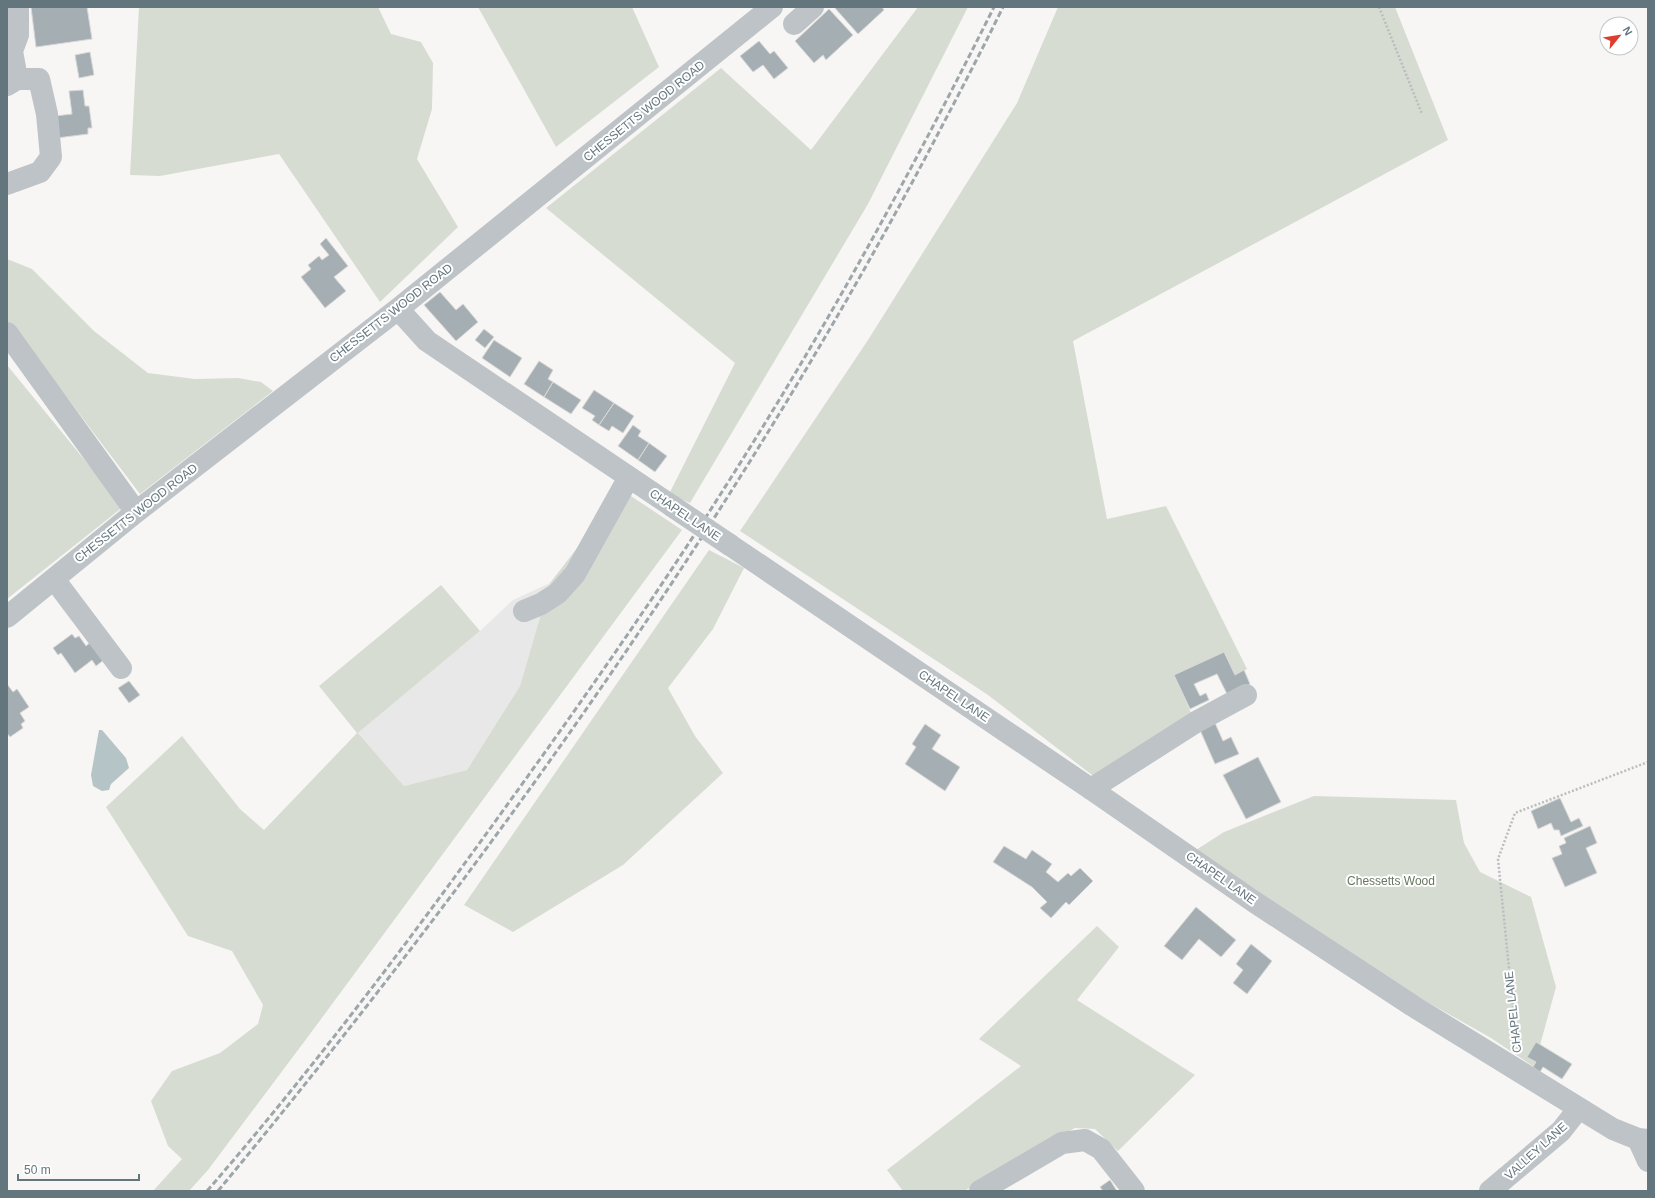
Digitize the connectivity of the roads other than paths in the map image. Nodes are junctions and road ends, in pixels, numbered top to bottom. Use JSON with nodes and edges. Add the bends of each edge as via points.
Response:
{"nodes":[{"id":1,"x":18,"y":7,"type":"edge"},
{"id":2,"x":772,"y":7,"type":"edge"},
{"id":3,"x":813,"y":7,"type":"edge"},
{"id":4,"x":794,"y":24,"type":"dead end"},
{"id":5,"x":12,"y":82,"type":"edge"},
{"id":6,"x":7,"y":184,"type":"edge"},
{"id":7,"x":398,"y":309,"type":"junction"},
{"id":8,"x":7,"y":333,"type":"edge"},
{"id":9,"x":629,"y":477,"type":"junction"},
{"id":10,"x":136,"y":512,"type":"junction"},
{"id":11,"x":54,"y":579,"type":"junction"},
{"id":12,"x":524,"y":611,"type":"dead end"},
{"id":13,"x":7,"y":617,"type":"edge"},
{"id":14,"x":122,"y":668,"type":"dead end"},
{"id":15,"x":1246,"y":695,"type":"dead end"},
{"id":16,"x":1091,"y":789,"type":"junction"},
{"id":17,"x":1579,"y":1108,"type":"junction"},
{"id":18,"x":1643,"y":1139,"type":"edge"},
{"id":19,"x":1648,"y":1161,"type":"edge"},
{"id":20,"x":980,"y":1191,"type":"edge"},
{"id":21,"x":1134,"y":1191,"type":"edge"},
{"id":22,"x":1490,"y":1191,"type":"edge"}],
"edges":[{"from":1,"to":5,"type":"street","via":[[18,35],[12,51]]},
{"from":2,"to":7,"type":"street","name":"CHESSETTS WOOD ROAD"},
{"from":3,"to":4,"type":"street"},
{"from":5,"to":6,"type":"street","via":[[39,79],[47,114],[51,157],[40,172]]},
{"from":7,"to":9,"type":"street","name":"CHAPEL LANE","via":[[427,341]]},
{"from":7,"to":10,"type":"street","name":"CHESSETTS WOOD ROAD"},
{"from":8,"to":10,"type":"street"},
{"from":9,"to":12,"type":"street","via":[[575,574],[558,593]]},
{"from":9,"to":16,"type":"street","name":"CHAPEL LANE","bridge":true},
{"from":10,"to":11,"type":"street","name":"CHESSETTS WOOD ROAD"},
{"from":11,"to":13,"type":"street","name":"CHESSETTS WOOD ROAD"},
{"from":11,"to":14,"type":"street"},
{"from":15,"to":16,"type":"street","via":[[1196,722]]},
{"from":16,"to":17,"type":"street","name":"CHAPEL LANE","via":[[1253,901],[1413,1006]]},
{"from":17,"to":18,"type":"street","name":"CHAPEL LANE","via":[[1613,1129]]},
{"from":17,"to":22,"type":"street","name":"VALLEY LANE","via":[[1561,1131]]},
{"from":18,"to":19,"type":"street"},
{"from":20,"to":21,"type":"street","via":[[1062,1144],[1085,1140],[1101,1149]]}]}
